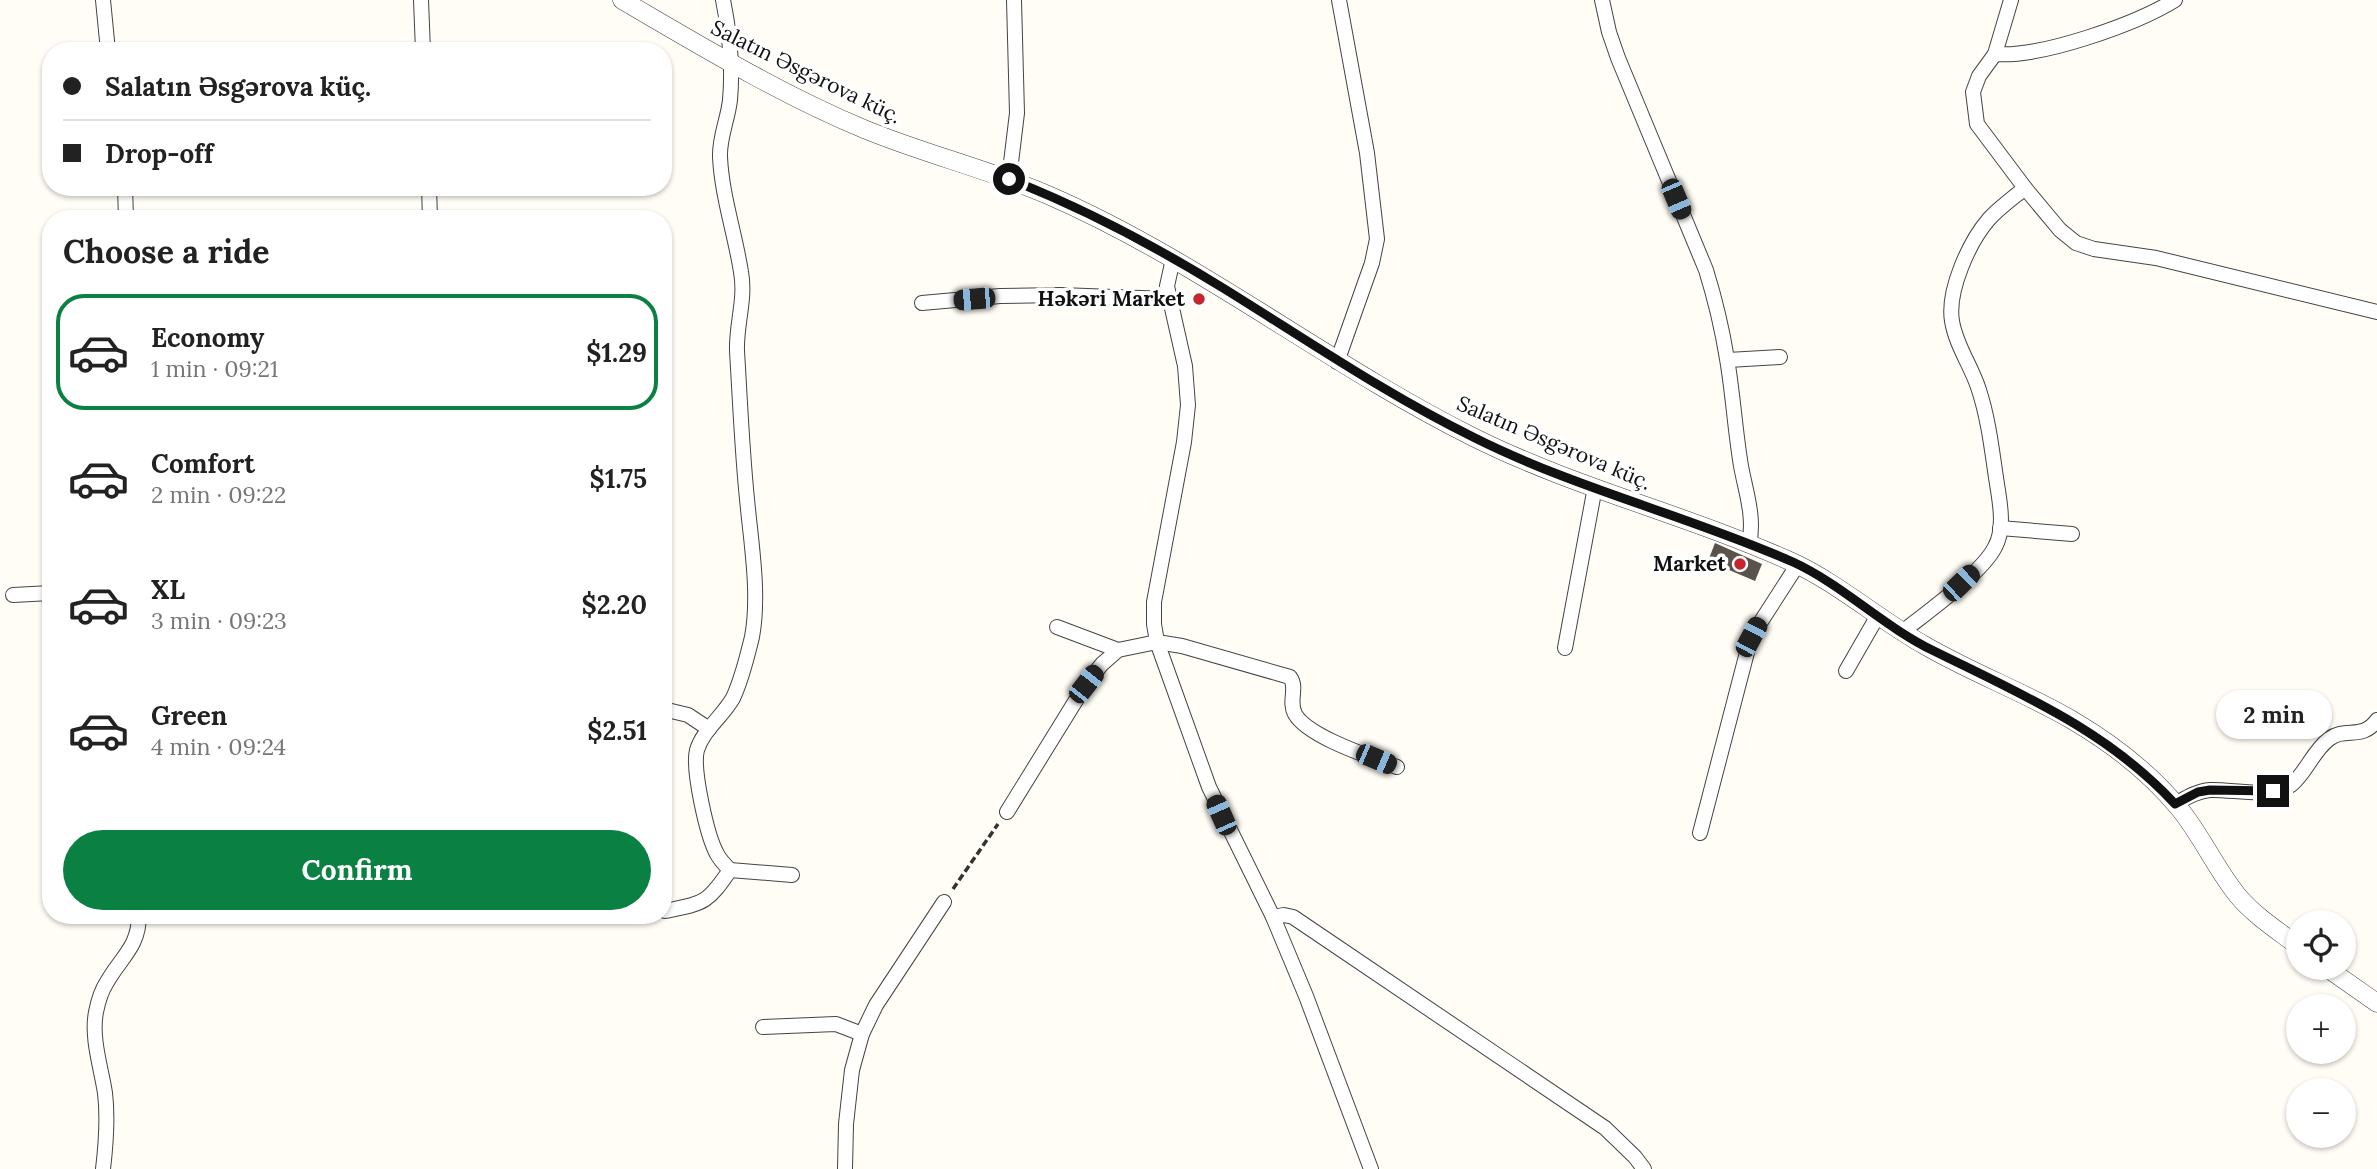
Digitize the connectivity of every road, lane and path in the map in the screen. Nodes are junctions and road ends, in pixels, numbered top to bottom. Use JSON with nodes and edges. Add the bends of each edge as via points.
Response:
{"nodes":[{"id":1,"x":103,"y":0,"type":"edge"},
{"id":2,"x":421,"y":0,"type":"edge"},
{"id":3,"x":622,"y":0,"type":"edge"},
{"id":4,"x":723,"y":0,"type":"edge"},
{"id":5,"x":1014,"y":0,"type":"edge"},
{"id":6,"x":1339,"y":0,"type":"edge"},
{"id":7,"x":1602,"y":0,"type":"edge"},
{"id":8,"x":2011,"y":0,"type":"edge"},
{"id":9,"x":2175,"y":0,"type":"edge"},
{"id":10,"x":107,"y":42,"type":"edge"},
{"id":11,"x":423,"y":42,"type":"edge"},
{"id":12,"x":1995,"y":54,"type":"junction"},
{"id":13,"x":732,"y":64,"type":"junction"},
{"id":14,"x":1009,"y":179,"type":"junction"},
{"id":15,"x":2025,"y":188,"type":"junction"},
{"id":16,"x":1173,"y":259,"type":"junction"},
{"id":17,"x":1168,"y":299,"type":"junction"},
{"id":18,"x":922,"y":303,"type":"dead end"},
{"id":19,"x":2377,"y":312,"type":"edge"},
{"id":20,"x":1780,"y":356,"type":"dead end"},
{"id":21,"x":1728,"y":360,"type":"junction"},
{"id":22,"x":1338,"y":362,"type":"junction"},
{"id":23,"x":1595,"y":487,"type":"junction"},
{"id":24,"x":2000,"y":528,"type":"junction"},
{"id":25,"x":2072,"y":534,"type":"dead end"},
{"id":26,"x":1749,"y":545,"type":"junction"},
{"id":27,"x":1798,"y":564,"type":"junction"},
{"id":28,"x":42,"y":593,"type":"edge"},
{"id":29,"x":13,"y":595,"type":"dead end"},
{"id":30,"x":1877,"y":617,"type":"junction"},
{"id":31,"x":1057,"y":627,"type":"dead end"},
{"id":32,"x":1902,"y":632,"type":"junction"},
{"id":33,"x":1157,"y":642,"type":"junction"},
{"id":34,"x":1565,"y":648,"type":"dead end"},
{"id":35,"x":1118,"y":650,"type":"junction"},
{"id":36,"x":1846,"y":671,"type":"dead end"},
{"id":37,"x":672,"y":711,"type":"edge"},
{"id":38,"x":2377,"y":720,"type":"edge"},
{"id":39,"x":709,"y":729,"type":"junction"},
{"id":40,"x":1397,"y":767,"type":"dead end"},
{"id":41,"x":2175,"y":804,"type":"junction"},
{"id":42,"x":1007,"y":812,"type":"joint"},
{"id":43,"x":1700,"y":834,"type":"dead end"},
{"id":44,"x":730,"y":870,"type":"junction"},
{"id":45,"x":792,"y":875,"type":"dead end"},
{"id":46,"x":944,"y":902,"type":"joint"},
{"id":47,"x":672,"y":910,"type":"edge"},
{"id":48,"x":1273,"y":917,"type":"junction"},
{"id":49,"x":139,"y":924,"type":"edge"},
{"id":50,"x":2286,"y":937,"type":"edge"},
{"id":51,"x":2344,"y":980,"type":"edge"},
{"id":52,"x":2377,"y":1003,"type":"edge"},
{"id":53,"x":763,"y":1027,"type":"dead end"},
{"id":54,"x":862,"y":1034,"type":"junction"},
{"id":55,"x":103,"y":1169,"type":"edge"},
{"id":56,"x":845,"y":1169,"type":"edge"},
{"id":57,"x":1371,"y":1169,"type":"edge"},
{"id":58,"x":1644,"y":1169,"type":"edge"}],
"edges":[{"from":1,"to":10,"type":"street"},
{"from":2,"to":11,"type":"street"},
{"from":3,"to":13,"type":"street","name":"Salatın Əsgərova küç."},
{"from":4,"to":13,"type":"street"},
{"from":5,"to":14,"type":"street","via":[[1017,113]]},
{"from":6,"to":22,"type":"street","via":[[1367,153],[1377,239]]},
{"from":7,"to":21,"type":"street","via":[[1618,58],[1706,270]]},
{"from":8,"to":12,"type":"street"},
{"from":9,"to":12,"type":"street","via":[[2140,19],[2050,48],[2014,56]]},
{"from":12,"to":15,"type":"street","via":[[1973,92],[1974,112],[1977,124]]},
{"from":13,"to":14,"type":"street","name":"Salatın Əsgərova küç.","via":[[858,127]]},
{"from":13,"to":39,"type":"street","via":[[730,101],[719,148],[743,290],[737,346],[753,611],[752,634],[737,687]]},
{"from":14,"to":16,"type":"street","name":"Salatın Əsgərova küç."},
{"from":15,"to":19,"type":"street","via":[[2076,243]]},
{"from":15,"to":24,"type":"street","via":[[1994,214],[1973,243],[1951,304],[1956,337],[1979,388],[1988,424]]},
{"from":16,"to":17,"type":"street"},
{"from":16,"to":22,"type":"street","name":"Salatın Əsgərova küç."},
{"from":17,"to":18,"type":"street","via":[[1060,295]]},
{"from":17,"to":33,"type":"street","via":[[1185,366],[1188,405],[1154,602]]},
{"from":20,"to":21,"type":"street"},
{"from":21,"to":26,"type":"street","via":[[1752,515]]},
{"from":22,"to":23,"type":"street","name":"Salatın Əsgərova küç.","via":[[1478,440]]},
{"from":23,"to":26,"type":"street","name":"Salatın Əsgərova küç."},
{"from":23,"to":34,"type":"street"},
{"from":24,"to":25,"type":"street"},
{"from":24,"to":32,"type":"street","via":[[1996,546],[1982,563]]},
{"from":26,"to":27,"type":"street","name":"Salatın Əsgərova küç."},
{"from":27,"to":30,"type":"street","name":"Salatın Əsgərova küç."},
{"from":27,"to":43,"type":"street","via":[[1751,637]]},
{"from":28,"to":29,"type":"street"},
{"from":30,"to":32,"type":"street","name":"Salatın Əsgərova küç."},
{"from":30,"to":36,"type":"street"},
{"from":31,"to":35,"type":"street"},
{"from":32,"to":41,"type":"street","name":"Salatın Əsgərova küç.","via":[[2073,721],[2143,771]]},
{"from":33,"to":35,"type":"street"},
{"from":33,"to":40,"type":"street","via":[[1290,677],[1293,710],[1304,726]]},
{"from":33,"to":48,"type":"street","via":[[1209,787]]},
{"from":35,"to":42,"type":"street","via":[[1086,684]]},
{"from":37,"to":39,"type":"street"},
{"from":38,"to":41,"type":"street","via":[[2370,729],[2329,739],[2291,785],[2282,789],[2210,790]]},
{"from":39,"to":44,"type":"street","via":[[697,749],[696,767],[709,836]]},
{"from":41,"to":50,"type":"street","name":"Salatın Əsgərova küç.","via":[[2237,895]]},
{"from":42,"to":46,"type":"path"},
{"from":44,"to":45,"type":"street"},
{"from":44,"to":47,"type":"street","via":[[712,897]]},
{"from":46,"to":54,"type":"street"},
{"from":48,"to":57,"type":"street"},
{"from":48,"to":58,"type":"street","via":[[1293,917],[1583,1113],[1605,1128]]},
{"from":49,"to":55,"type":"street","via":[[134,945],[107,981],[95,1016],[105,1096]]},
{"from":51,"to":52,"type":"street"},
{"from":53,"to":54,"type":"street","via":[[836,1024]]},
{"from":54,"to":56,"type":"street","via":[[852,1070]]}]}
